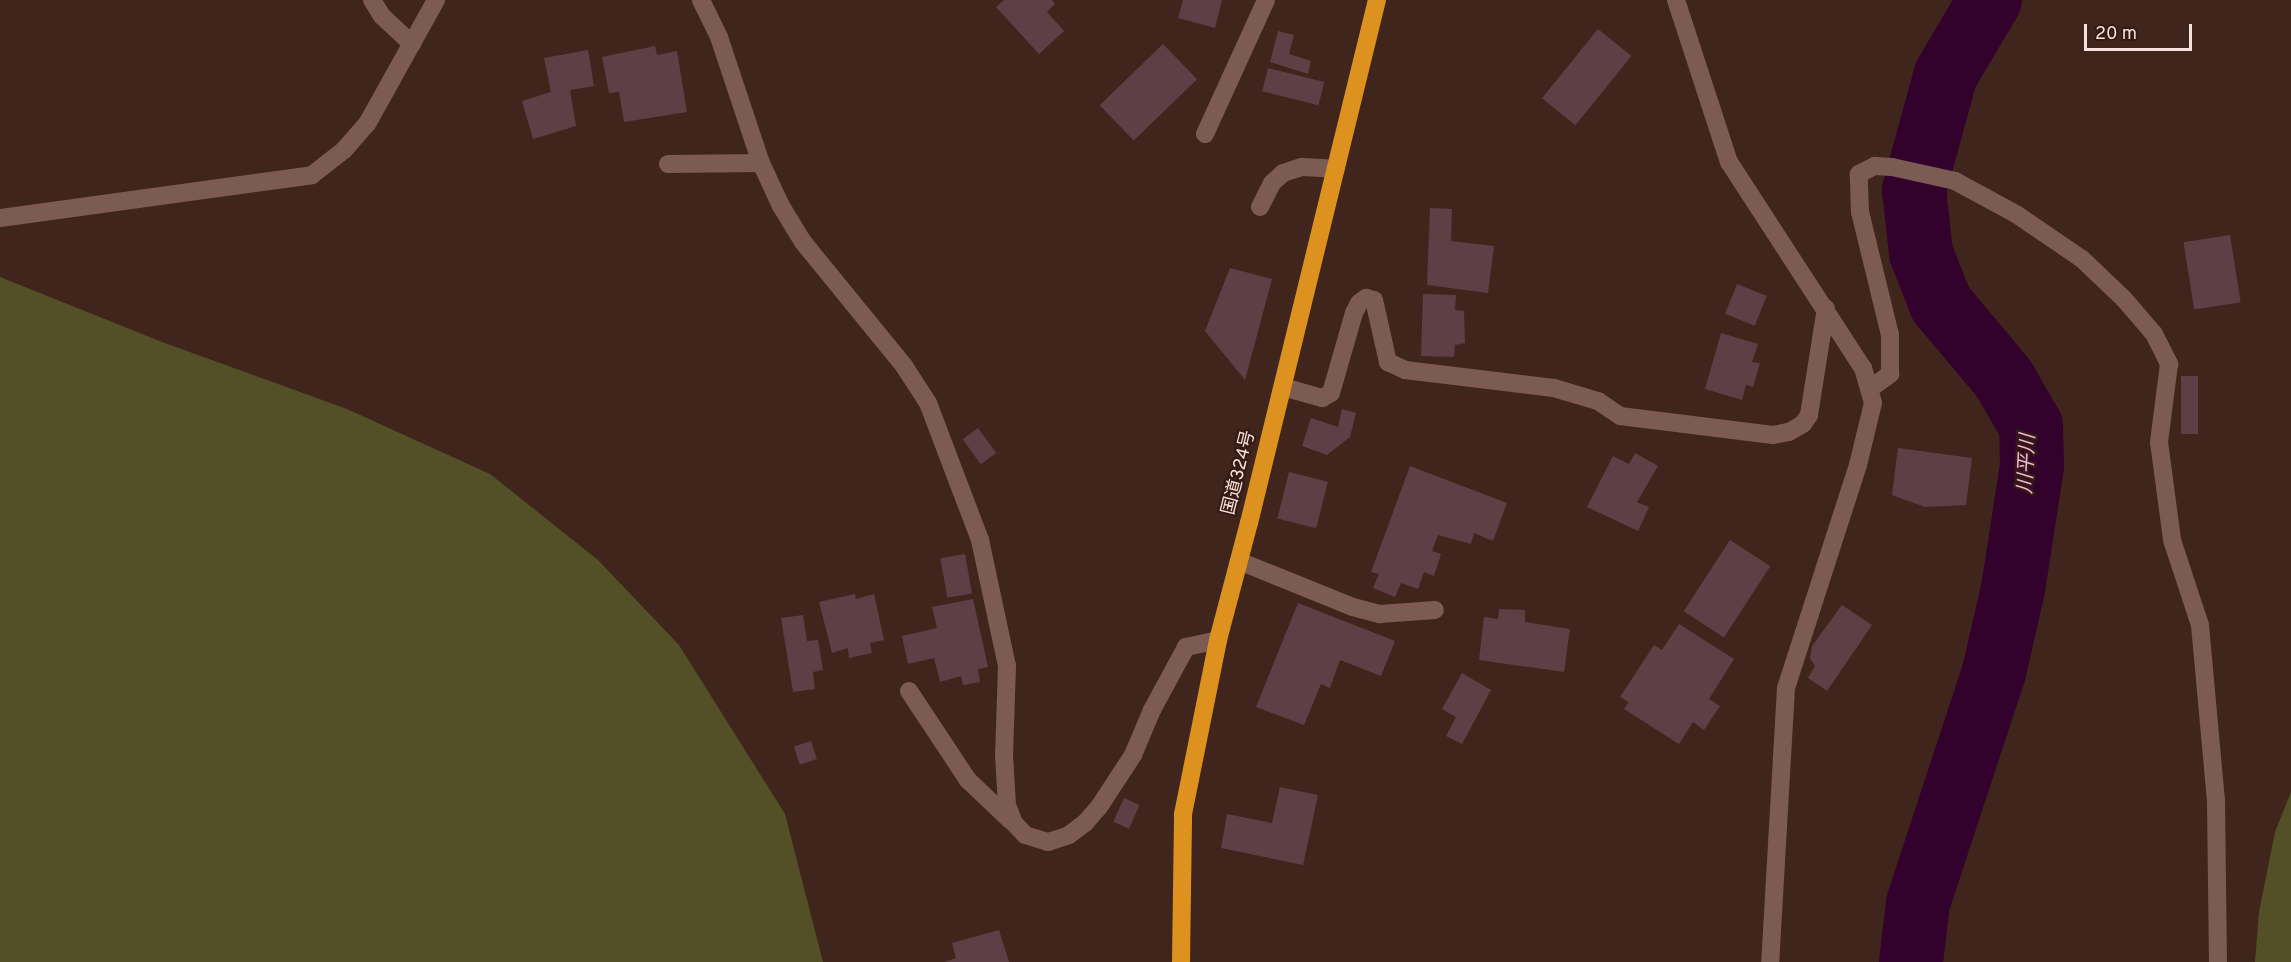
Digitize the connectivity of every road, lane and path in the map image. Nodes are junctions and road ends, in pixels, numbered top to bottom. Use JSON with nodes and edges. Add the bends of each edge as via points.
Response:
{"nodes":[{"id":1,"x":372,"y":0,"type":"edge"},
{"id":2,"x":436,"y":0,"type":"edge"},
{"id":3,"x":701,"y":0,"type":"edge"},
{"id":4,"x":1266,"y":0,"type":"edge"},
{"id":5,"x":1377,"y":0,"type":"edge"},
{"id":6,"x":1676,"y":0,"type":"edge"},
{"id":7,"x":412,"y":44,"type":"junction"},
{"id":8,"x":1205,"y":134,"type":"dead end"},
{"id":9,"x":668,"y":164,"type":"dead end"},
{"id":10,"x":761,"y":164,"type":"junction"},
{"id":11,"x":1336,"y":169,"type":"junction"},
{"id":12,"x":1260,"y":207,"type":"dead end"},
{"id":13,"x":0,"y":218,"type":"edge"},
{"id":14,"x":1826,"y":308,"type":"junction"},
{"id":15,"x":1283,"y":387,"type":"junction"},
{"id":16,"x":1871,"y":388,"type":"junction"},
{"id":17,"x":1239,"y":561,"type":"junction"},
{"id":18,"x":1435,"y":610,"type":"dead end"},
{"id":19,"x":1218,"y":640,"type":"junction"},
{"id":20,"x":909,"y":691,"type":"dead end"},
{"id":21,"x":1014,"y":823,"type":"junction"},
{"id":22,"x":1181,"y":962,"type":"edge"},
{"id":23,"x":1770,"y":962,"type":"edge"},
{"id":24,"x":2218,"y":962,"type":"edge"}],
"edges":[{"from":1,"to":7,"type":"street","via":[[382,16]]},
{"from":2,"to":7,"type":"street"},
{"from":3,"to":10,"type":"street","via":[[719,37]]},
{"from":4,"to":8,"type":"street"},
{"from":5,"to":11,"type":"highway","name":"国道324号"},
{"from":6,"to":14,"type":"street","via":[[1729,162]]},
{"from":7,"to":13,"type":"street","via":[[367,124],[344,150],[312,174]]},
{"from":9,"to":10,"type":"street"},
{"from":10,"to":21,"type":"street","via":[[803,242],[904,366],[932,414],[980,540],[1000,626],[1007,666],[1007,805]]},
{"from":11,"to":12,"type":"street","via":[[1302,167],[1283,173],[1272,183]]},
{"from":11,"to":15,"type":"highway","name":"国道324号"},
{"from":14,"to":15,"type":"street","via":[[1809,415],[1789,432],[1773,435],[1620,416],[1598,401],[1554,388],[1406,370],[1388,362],[1374,300],[1366,298],[1354,313],[1331,393],[1322,398]]},
{"from":14,"to":16,"type":"street"},
{"from":15,"to":17,"type":"highway","name":"国道324号"},
{"from":16,"to":23,"type":"street","via":[[1873,403],[1858,465],[1786,688]]},
{"from":16,"to":24,"type":"street","via":[[1890,374],[1890,335],[1860,212],[1859,174],[1875,166],[1955,181],[2016,214],[2082,259],[2154,334],[2169,364],[2158,442],[2172,540],[2200,625],[2216,801]]},
{"from":17,"to":18,"type":"street","via":[[1380,614]]},
{"from":17,"to":19,"type":"highway","name":"国道324号"},
{"from":19,"to":21,"type":"street","via":[[1186,647],[1133,755],[1085,823],[1069,835],[1048,842],[1025,835]]},
{"from":19,"to":22,"type":"highway","name":"国道324号","via":[[1183,814]]},
{"from":20,"to":21,"type":"street","via":[[968,780]]}]}
